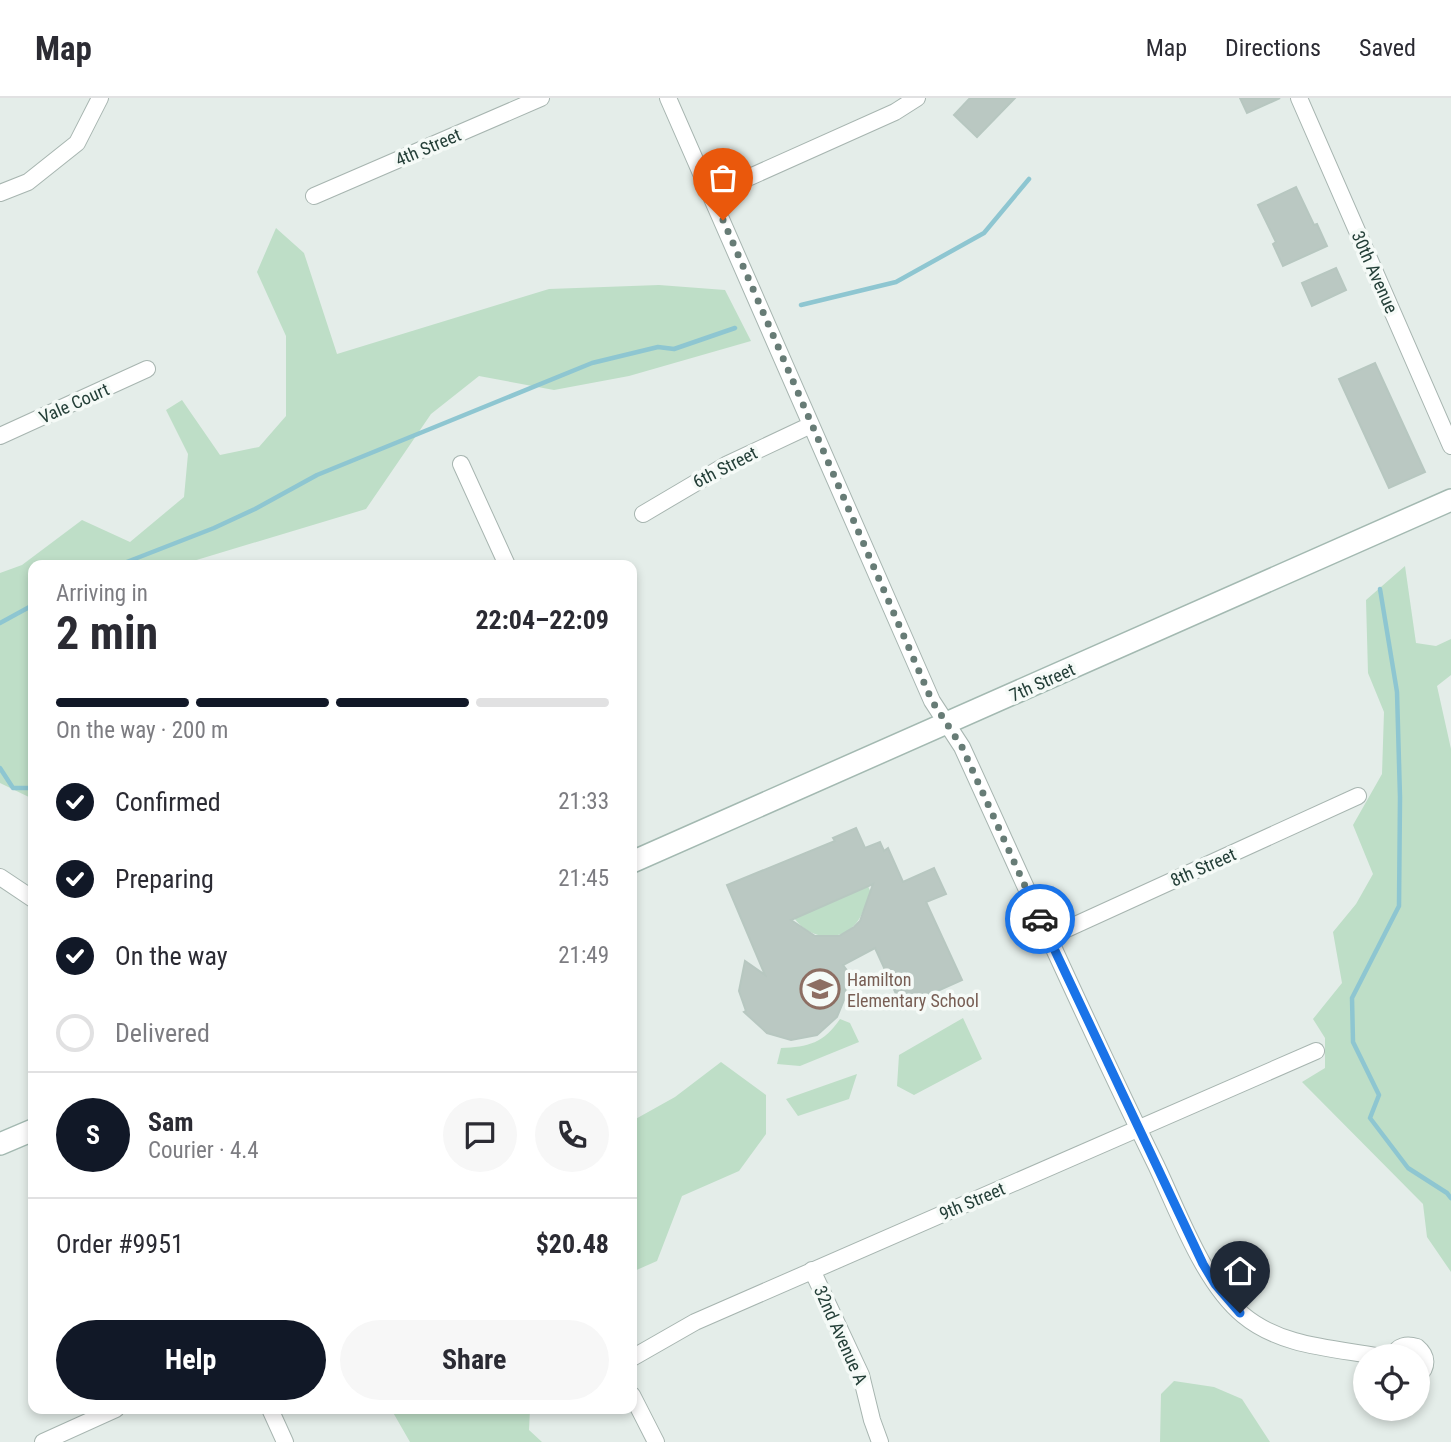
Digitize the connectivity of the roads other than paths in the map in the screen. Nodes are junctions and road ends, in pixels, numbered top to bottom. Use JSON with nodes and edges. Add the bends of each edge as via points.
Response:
{"nodes":[{"id":1,"x":100,"y":98,"type":"edge"},
{"id":2,"x":541,"y":98,"type":"edge"},
{"id":3,"x":668,"y":98,"type":"edge"},
{"id":4,"x":917,"y":98,"type":"edge"},
{"id":5,"x":1299,"y":98,"type":"edge"},
{"id":6,"x":0,"y":193,"type":"edge"},
{"id":7,"x":712,"y":194,"type":"junction"},
{"id":8,"x":314,"y":196,"type":"dead end"},
{"id":9,"x":147,"y":369,"type":"dead end"},
{"id":10,"x":811,"y":425,"type":"junction"},
{"id":11,"x":0,"y":436,"type":"edge"},
{"id":12,"x":1451,"y":446,"type":"edge"},
{"id":13,"x":461,"y":464,"type":"dead end"},
{"id":14,"x":1451,"y":500,"type":"edge"},
{"id":15,"x":643,"y":514,"type":"dead end"},
{"id":16,"x":505,"y":560,"type":"edge"},
{"id":17,"x":946,"y":722,"type":"junction"},
{"id":18,"x":1358,"y":796,"type":"dead end"},
{"id":19,"x":637,"y":857,"type":"edge"},
{"id":20,"x":0,"y":877,"type":"edge"},
{"id":21,"x":28,"y":896,"type":"edge"},
{"id":22,"x":1049,"y":937,"type":"junction"},
{"id":23,"x":1316,"y":1051,"type":"dead end"},
{"id":24,"x":1139,"y":1130,"type":"junction"},
{"id":25,"x":28,"y":1132,"type":"edge"},
{"id":26,"x":0,"y":1144,"type":"edge"},
{"id":27,"x":812,"y":1269,"type":"junction"},
{"id":28,"x":1353,"y":1352,"type":"edge"},
{"id":29,"x":637,"y":1356,"type":"edge"},
{"id":30,"x":637,"y":1405,"type":"edge"},
{"id":31,"x":105,"y":1414,"type":"edge"},
{"id":32,"x":272,"y":1414,"type":"edge"},
{"id":33,"x":43,"y":1442,"type":"edge"},
{"id":34,"x":285,"y":1442,"type":"edge"},
{"id":35,"x":656,"y":1442,"type":"edge"},
{"id":36,"x":880,"y":1442,"type":"edge"}],
"edges":[{"from":1,"to":6,"type":"street","via":[[77,143],[28,182]]},
{"from":2,"to":8,"type":"street","name":"4th Street"},
{"from":3,"to":7,"type":"street"},
{"from":4,"to":7,"type":"street"},
{"from":5,"to":12,"type":"street","name":"30th Avenue"},
{"from":7,"to":10,"type":"street"},
{"from":9,"to":11,"type":"street","name":"Vale Court"},
{"from":10,"to":15,"type":"street","name":"6th Street","via":[[726,465]]},
{"from":10,"to":17,"type":"street","via":[[932,701]]},
{"from":13,"to":16,"type":"street"},
{"from":14,"to":17,"type":"street","name":"7th Street"},
{"from":17,"to":19,"type":"street","name":"7th Street"},
{"from":17,"to":22,"type":"street","via":[[962,747]]},
{"from":18,"to":22,"type":"street","name":"8th Street"},
{"from":20,"to":21,"type":"street"},
{"from":22,"to":24,"type":"street"},
{"from":23,"to":24,"type":"street","name":"9th Street"},
{"from":24,"to":27,"type":"street","name":"9th Street"},
{"from":24,"to":28,"type":"street","via":[[1215,1284],[1240,1313],[1286,1340]]},
{"from":25,"to":26,"type":"street"},
{"from":27,"to":29,"type":"street","name":"9th Street","via":[[695,1322]]},
{"from":27,"to":36,"type":"street","name":"32nd Avenue A","via":[[861,1375]]},
{"from":30,"to":35,"type":"street"},
{"from":31,"to":33,"type":"street"},
{"from":32,"to":34,"type":"street"}]}
